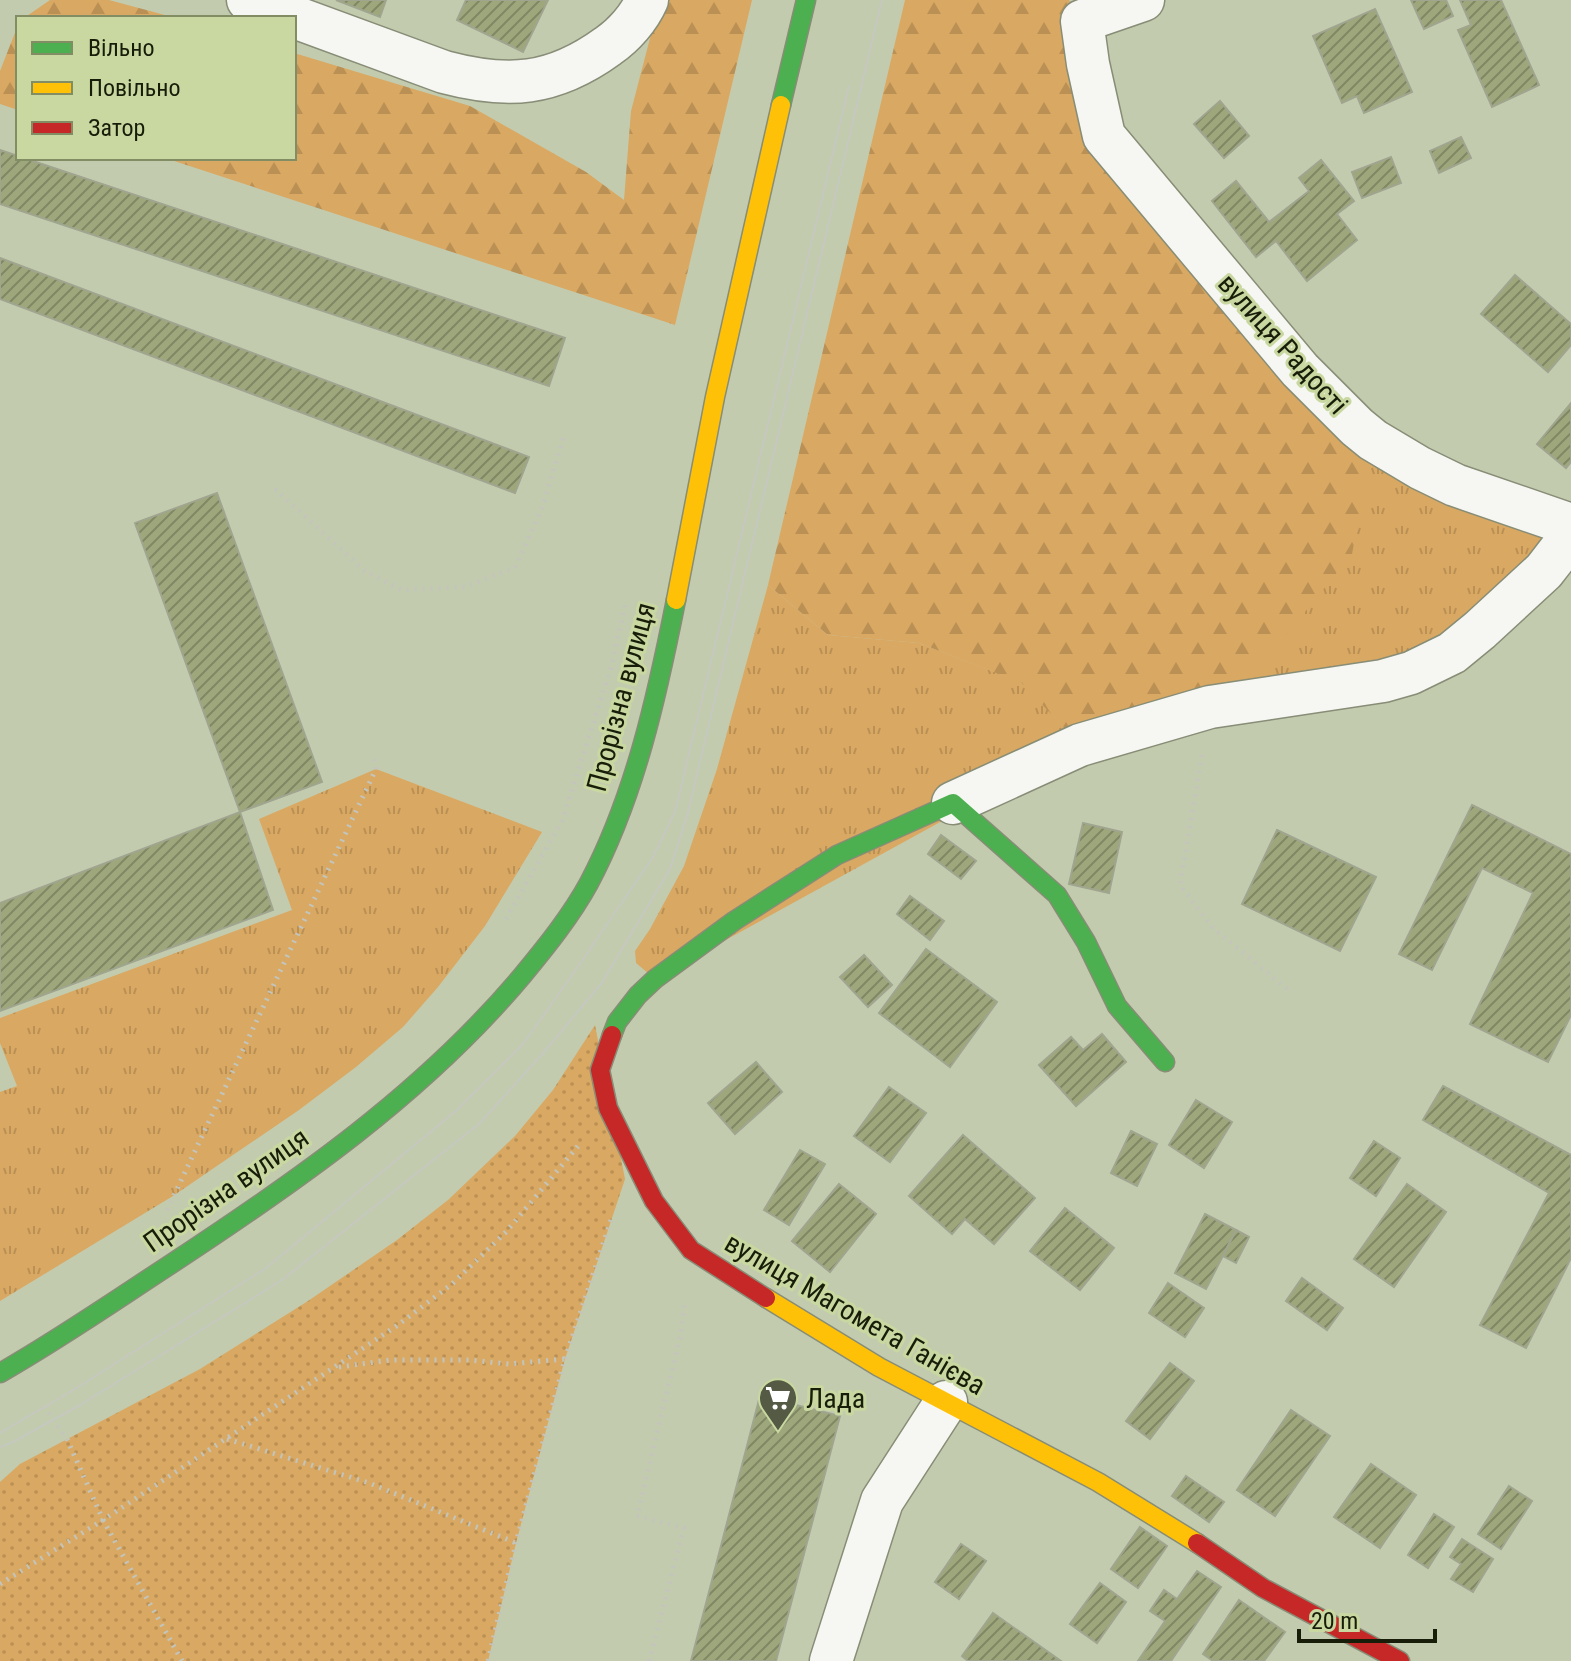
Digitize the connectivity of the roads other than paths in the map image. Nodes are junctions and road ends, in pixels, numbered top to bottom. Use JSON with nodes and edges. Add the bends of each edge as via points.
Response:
{"nodes":[{"id":1,"x":248,"y":0,"type":"edge"},
{"id":2,"x":647,"y":0,"type":"edge"},
{"id":3,"x":806,"y":0,"type":"edge"},
{"id":4,"x":1143,"y":0,"type":"edge"},
{"id":5,"x":292,"y":16,"type":"edge"},
{"id":6,"x":296,"y":18,"type":"edge"},
{"id":7,"x":1571,"y":525,"type":"edge"},
{"id":8,"x":1571,"y":536,"type":"edge"},
{"id":9,"x":953,"y":803,"type":"junction"},
{"id":10,"x":1165,"y":1062,"type":"dead end"},
{"id":11,"x":8,"y":1369,"type":"edge"},
{"id":12,"x":946,"y":1402,"type":"junction"},
{"id":13,"x":831,"y":1661,"type":"edge"},
{"id":14,"x":1400,"y":1661,"type":"edge"}],
"edges":[{"from":1,"to":5,"type":"street"},
{"from":2,"to":6,"type":"street","via":[[618,39],[586,61],[553,76],[520,82],[477,81],[444,72]]},
{"from":3,"to":11,"type":"street","name":"Прорізна вулиця","via":[[725,341],[652,705],[632,780],[585,891],[510,990],[408,1093],[302,1174]]},
{"from":4,"to":7,"type":"street","name":"вулиця Радості","via":[[1082,21],[1104,136],[1300,370],[1357,427],[1455,485]]},
{"from":8,"to":9,"type":"street","via":[[1544,571],[1480,630],[1452,653],[1411,673],[1210,707],[1080,745]]},
{"from":9,"to":10,"type":"street","via":[[1057,895],[1117,1006]]},
{"from":9,"to":12,"type":"street","name":"вулиця Магомета Ганієва","via":[[837,855],[655,979],[617,1022],[600,1070],[608,1108],[654,1201],[691,1250],[866,1359]]},
{"from":12,"to":13,"type":"street","via":[[882,1501]]},
{"from":12,"to":14,"type":"street","name":"вулиця Магомета Ганієва","via":[[1098,1482],[1263,1588]]}]}
